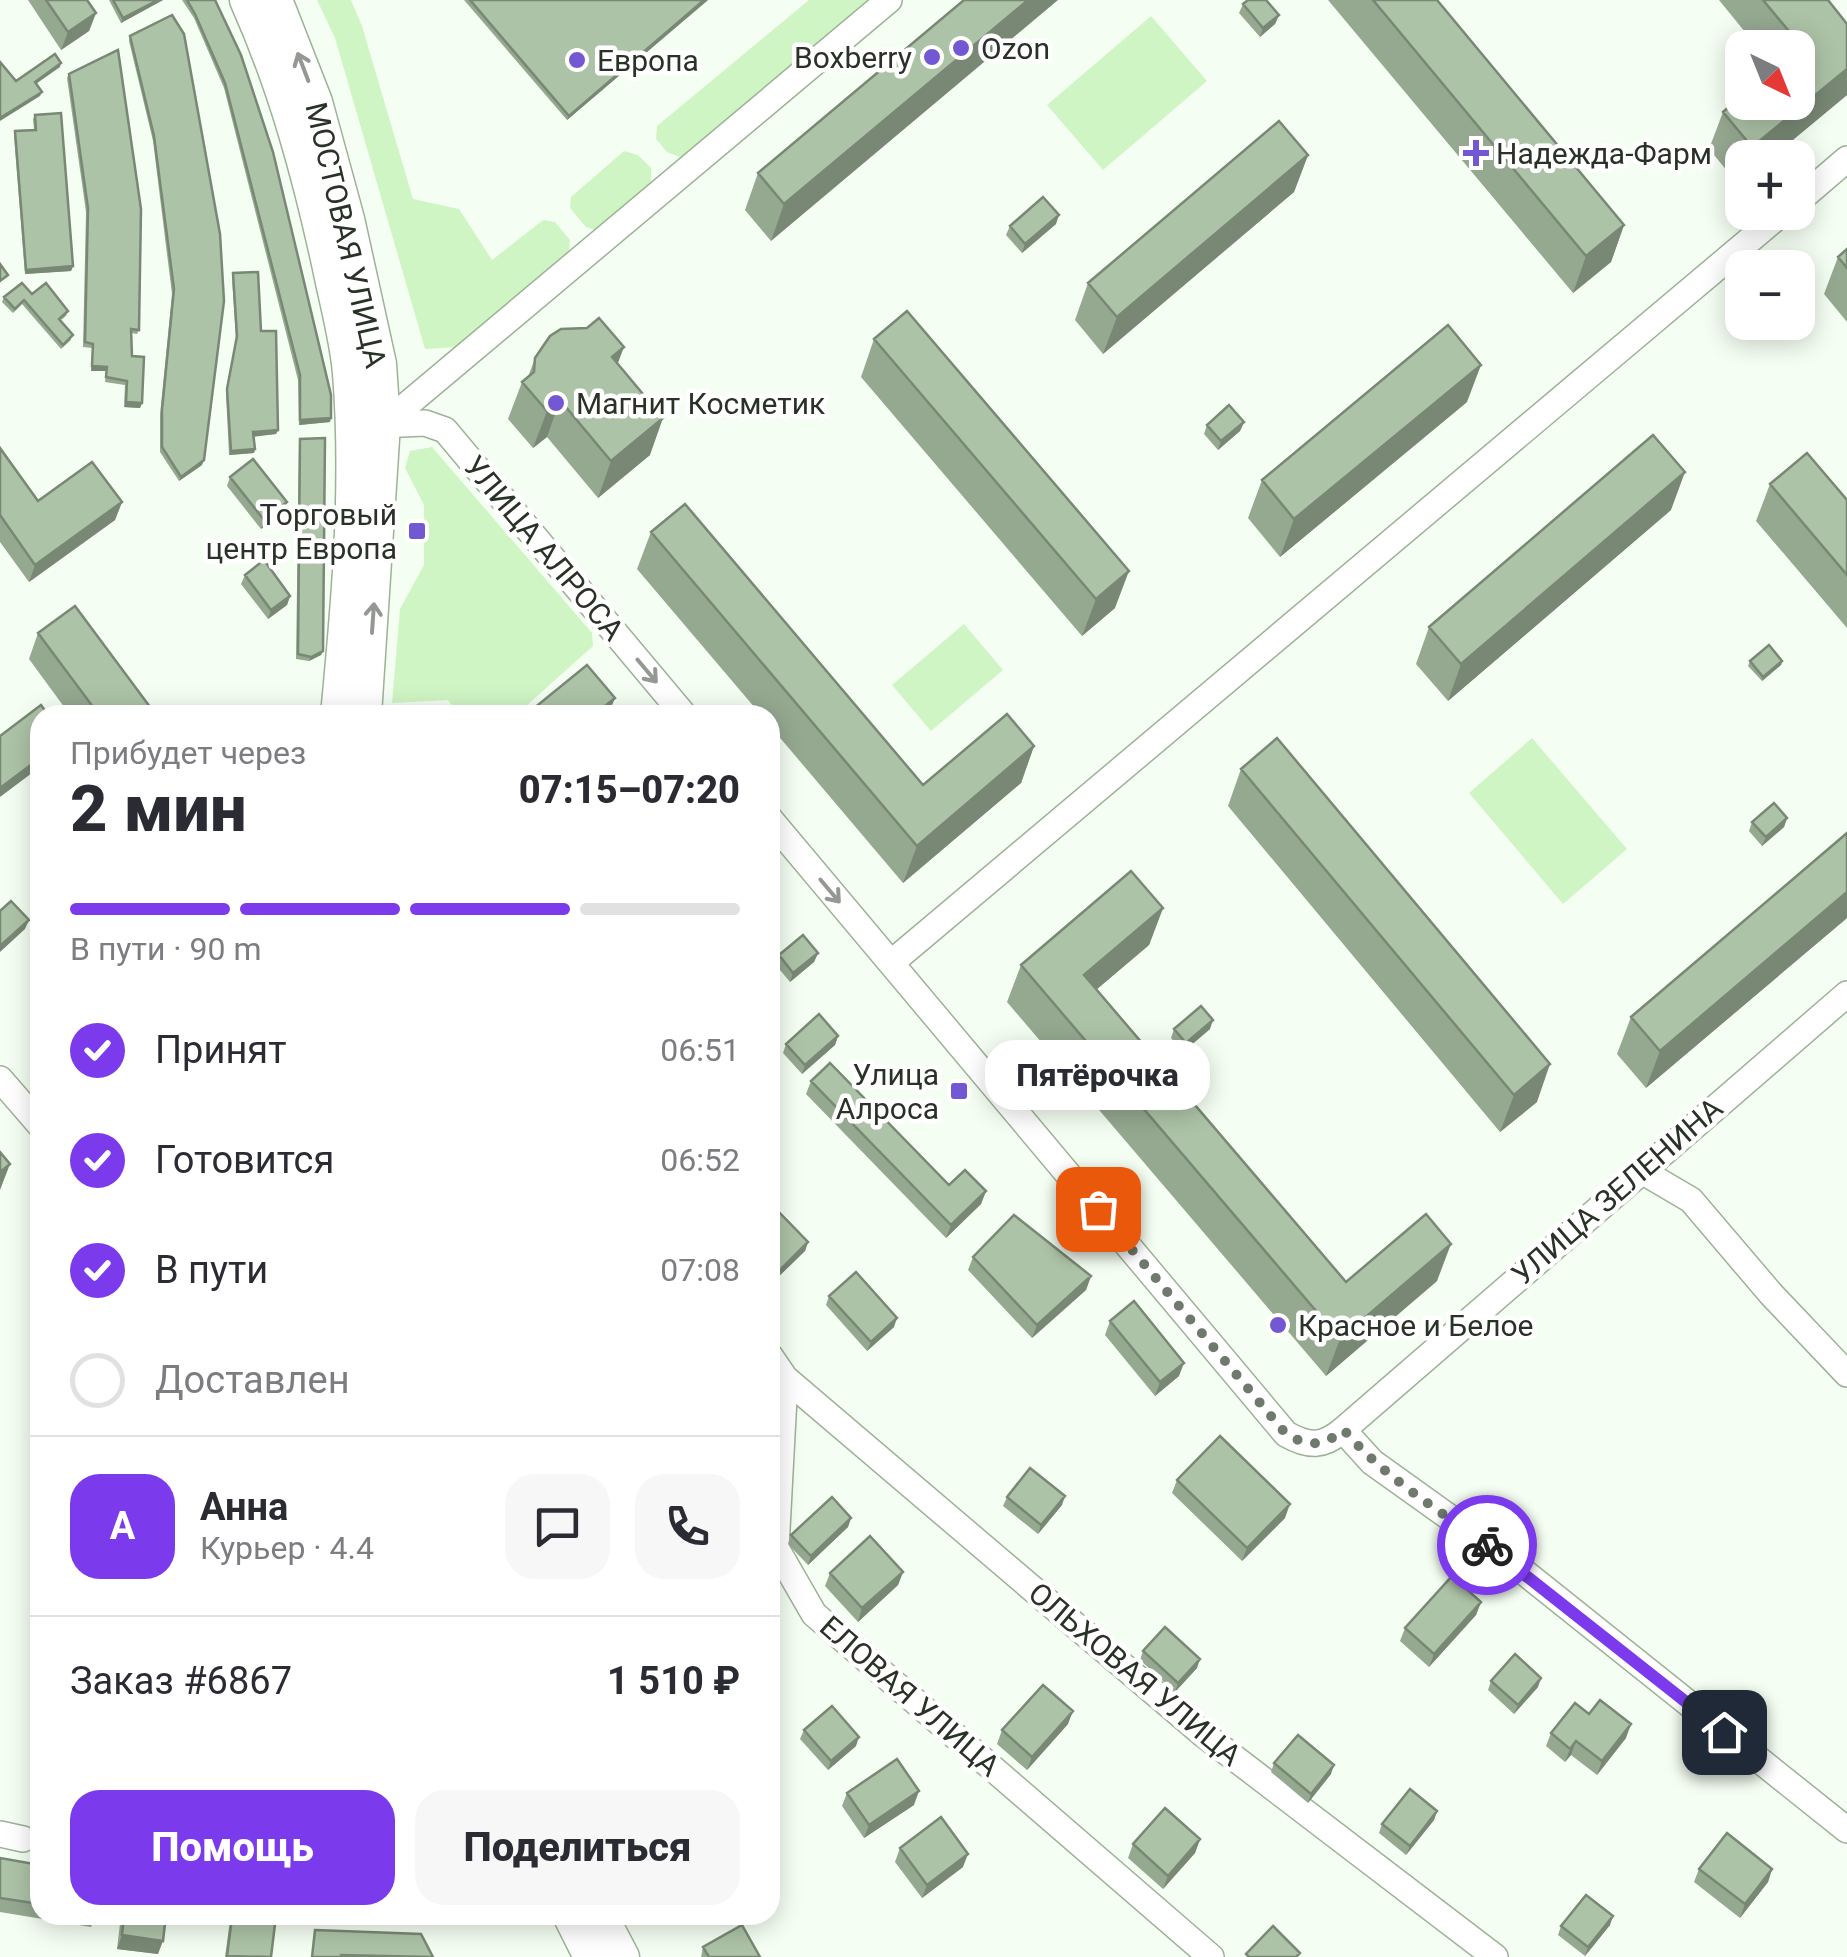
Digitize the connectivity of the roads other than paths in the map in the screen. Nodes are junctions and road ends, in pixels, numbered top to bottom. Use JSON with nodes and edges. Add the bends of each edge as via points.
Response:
{"nodes":[{"id":1,"x":246,"y":0,"type":"edge"},
{"id":2,"x":276,"y":0,"type":"edge"},
{"id":3,"x":890,"y":0,"type":"edge"},
{"id":4,"x":1847,"y":159,"type":"edge"},
{"id":5,"x":1815,"y":186,"type":"edge"},
{"id":6,"x":1763,"y":230,"type":"edge"},
{"id":7,"x":368,"y":426,"type":"junction"},
{"id":8,"x":338,"y":705,"type":"edge"},
{"id":9,"x":365,"y":705,"type":"edge"},
{"id":10,"x":676,"y":705,"type":"edge"},
{"id":11,"x":780,"y":830,"type":"edge"},
{"id":12,"x":891,"y":963,"type":"junction"},
{"id":13,"x":1847,"y":994,"type":"edge"},
{"id":14,"x":2,"y":1086,"type":"edge"},
{"id":15,"x":30,"y":1115,"type":"edge"},
{"id":16,"x":1640,"y":1170,"type":"junction"},
{"id":17,"x":780,"y":1370,"type":"edge"},
{"id":18,"x":1847,"y":1374,"type":"edge"},
{"id":19,"x":1344,"y":1430,"type":"junction"},
{"id":20,"x":780,"y":1555,"type":"edge"},
{"id":21,"x":1847,"y":1830,"type":"edge"},
{"id":22,"x":574,"y":1925,"type":"edge"},
{"id":23,"x":607,"y":1925,"type":"edge"},
{"id":24,"x":590,"y":1957,"type":"edge"},
{"id":25,"x":623,"y":1957,"type":"edge"},
{"id":26,"x":1211,"y":1957,"type":"edge"},
{"id":27,"x":1495,"y":1957,"type":"edge"}],
"edges":[{"from":1,"to":7,"type":"main road","name":"МОСТОВАЯ УЛИЦА","via":[[310,181],[348,368]]},
{"from":7,"to":2,"type":"main road","name":"МОСТОВАЯ УЛИЦА","one_way":true,"via":[[380,364],[338,178]]},
{"from":3,"to":7,"type":"street"},
{"from":4,"to":5,"type":"street"},
{"from":6,"to":12,"type":"street"},
{"from":7,"to":8,"type":"main road","name":"МОСТОВАЯ УЛИЦА"},
{"from":9,"to":7,"type":"main road","name":"МОСТОВАЯ УЛИЦА","one_way":true},
{"from":7,"to":10,"type":"street","name":"УЛИЦА АЛРОСА","one_way":true,"via":[[424,423],[446,430]]},
{"from":11,"to":12,"type":"street","one_way":true},
{"from":12,"to":19,"type":"street","via":[[1286,1434],[1319,1445]]},
{"from":13,"to":16,"type":"street","name":"УЛИЦА ЗЕЛЕНИНА"},
{"from":14,"to":15,"type":"street"},
{"from":16,"to":18,"type":"street","via":[[1691,1200]]},
{"from":16,"to":19,"type":"street","name":"УЛИЦА ЗЕЛЕНИНА"},
{"from":17,"to":27,"type":"street","name":"ОЛЬХОВАЯ УЛИЦА","via":[[1203,1734]]},
{"from":19,"to":21,"type":"street","via":[[1382,1470],[1509,1560]]},
{"from":20,"to":26,"type":"street","name":"ЕЛОВАЯ УЛИЦА","via":[[814,1614]]},
{"from":22,"to":24,"type":"main road"},
{"from":23,"to":25,"type":"main road"}]}
